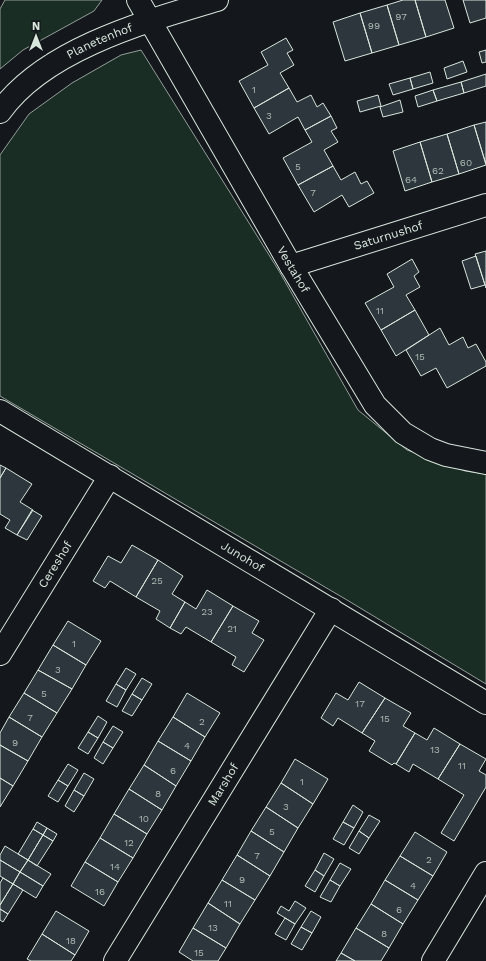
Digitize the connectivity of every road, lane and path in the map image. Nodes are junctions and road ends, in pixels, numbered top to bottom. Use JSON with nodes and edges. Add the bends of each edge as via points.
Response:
{"nodes":[{"id":1,"x":138,"y":0,"type":"edge"},
{"id":2,"x":217,"y":0,"type":"edge"},
{"id":3,"x":150,"y":20,"type":"junction"},
{"id":4,"x":0,"y":112,"type":"edge"},
{"id":5,"x":486,"y":205,"type":"edge"},
{"id":6,"x":291,"y":266,"type":"junction"},
{"id":7,"x":0,"y":411,"type":"edge"},
{"id":8,"x":486,"y":463,"type":"edge"},
{"id":9,"x":110,"y":476,"type":"junction"},
{"id":10,"x":331,"y":609,"type":"junction"},
{"id":11,"x":0,"y":654,"type":"edge"},
{"id":12,"x":486,"y":703,"type":"edge"},
{"id":13,"x":486,"y":873,"type":"edge"},
{"id":14,"x":115,"y":961,"type":"edge"},
{"id":15,"x":433,"y":961,"type":"edge"}],
"edges":[{"from":1,"to":3,"type":"street","name":"Vestahof"},
{"from":2,"to":3,"type":"street","name":"Planetenhof"},
{"from":3,"to":4,"type":"street","name":"Planetenhof","via":[[64,57],[23,87]]},
{"from":3,"to":6,"type":"street","name":"Vestahof"},
{"from":5,"to":6,"type":"street","name":"Saturnushof"},
{"from":6,"to":8,"type":"street","name":"Vestahof","via":[[375,405],[392,424],[403,433],[446,456]]},
{"from":7,"to":9,"type":"street","name":"Junohof"},
{"from":9,"to":10,"type":"street","name":"Junohof"},
{"from":9,"to":11,"type":"street","name":"Cereshof"},
{"from":10,"to":12,"type":"street","name":"Junohof"},
{"from":10,"to":14,"type":"street","name":"Marshof"},
{"from":13,"to":15,"type":"street"}]}
